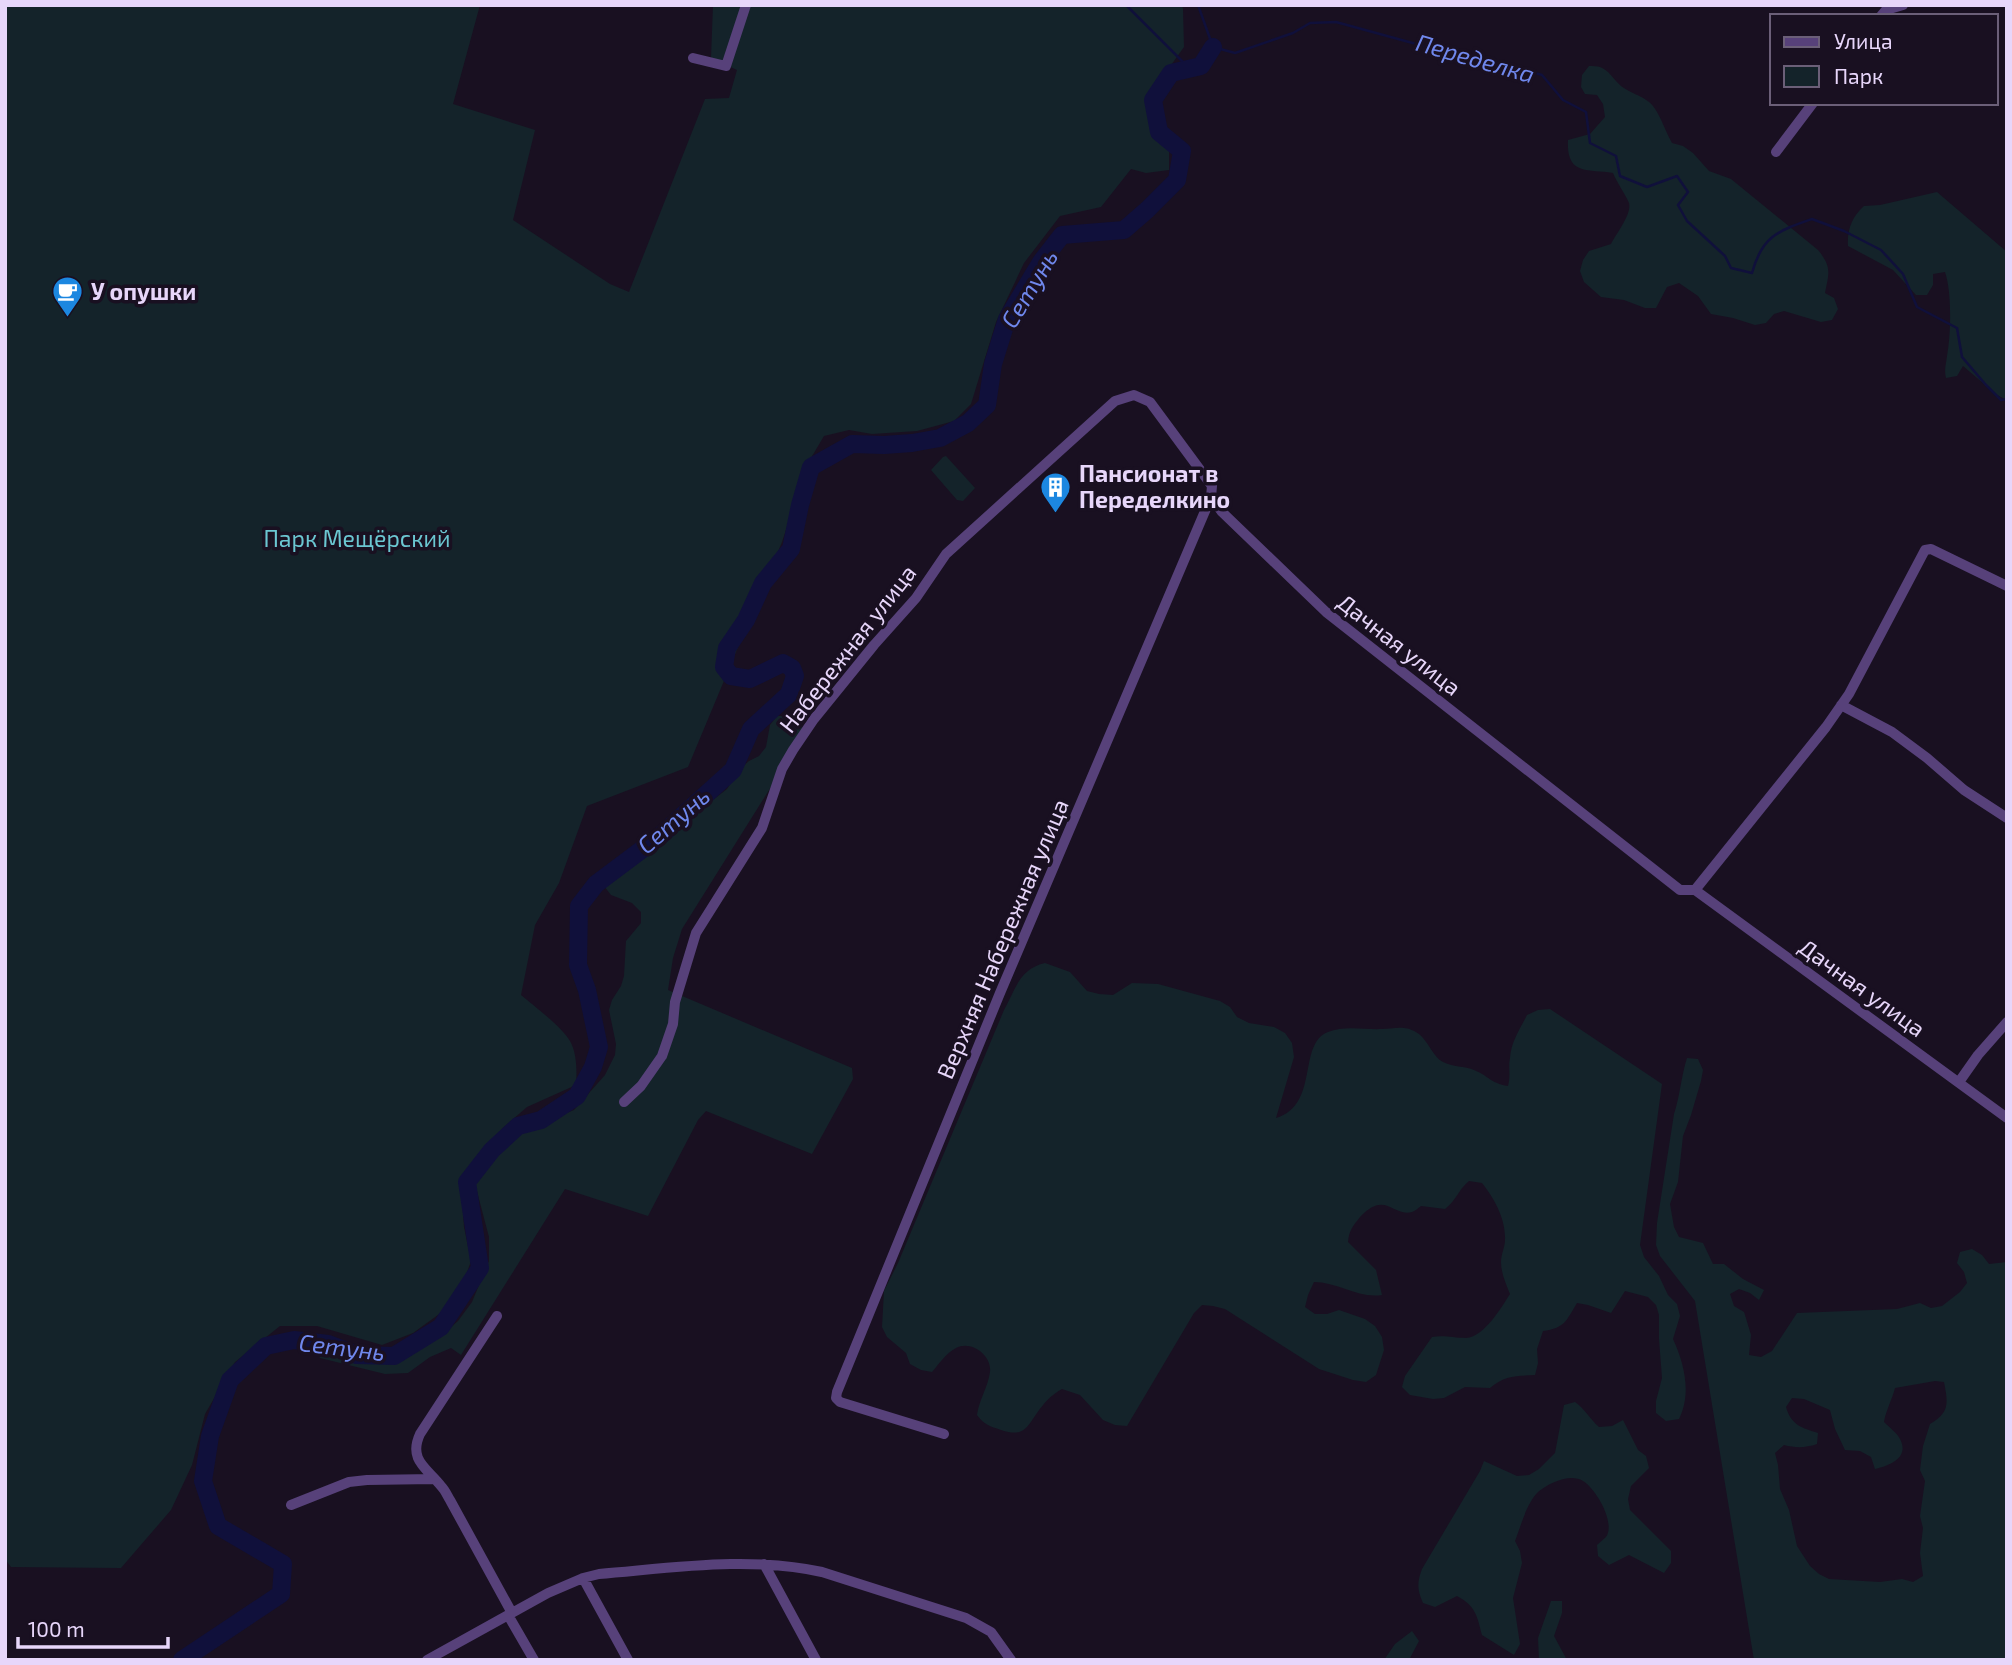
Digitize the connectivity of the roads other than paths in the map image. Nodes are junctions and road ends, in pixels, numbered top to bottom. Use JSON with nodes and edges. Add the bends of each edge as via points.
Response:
{"nodes":[{"id":1,"x":746,"y":5,"type":"edge"},
{"id":2,"x":1903,"y":5,"type":"edge"},
{"id":3,"x":1883,"y":14,"type":"edge"},
{"id":4,"x":693,"y":58,"type":"dead end"},
{"id":5,"x":1811,"y":105,"type":"edge"},
{"id":6,"x":1776,"y":152,"type":"dead end"},
{"id":7,"x":1134,"y":396,"type":"joint"},
{"id":8,"x":1211,"y":496,"type":"junction"},
{"id":9,"x":2007,"y":586,"type":"edge"},
{"id":10,"x":1841,"y":705,"type":"junction"},
{"id":11,"x":2007,"y":818,"type":"edge"},
{"id":12,"x":1695,"y":890,"type":"junction"},
{"id":13,"x":2007,"y":1022,"type":"edge"},
{"id":14,"x":1959,"y":1082,"type":"junction"},
{"id":15,"x":624,"y":1102,"type":"dead end"},
{"id":16,"x":2007,"y":1118,"type":"edge"},
{"id":17,"x":497,"y":1316,"type":"dead end"},
{"id":18,"x":944,"y":1434,"type":"dead end"},
{"id":19,"x":433,"y":1479,"type":"junction"},
{"id":20,"x":291,"y":1504,"type":"dead end"},
{"id":21,"x":764,"y":1564,"type":"junction"},
{"id":22,"x":583,"y":1578,"type":"junction"},
{"id":23,"x":510,"y":1614,"type":"junction"},
{"id":24,"x":427,"y":1660,"type":"edge"},
{"id":25,"x":534,"y":1660,"type":"edge"},
{"id":26,"x":628,"y":1660,"type":"edge"},
{"id":27,"x":816,"y":1660,"type":"edge"},
{"id":28,"x":1011,"y":1660,"type":"edge"}],
"edges":[{"from":1,"to":4,"type":"street","via":[[726,66]]},
{"from":2,"to":3,"type":"street"},
{"from":5,"to":6,"type":"street"},
{"from":7,"to":8,"type":"street","name":"Дачная улица","via":[[1150,402],[1212,486]]},
{"from":7,"to":15,"type":"street","name":"Набережная улица","via":[[1115,401],[946,554],[916,598],[814,719],[782,769],[762,828],[696,933],[662,1056]]},
{"from":8,"to":12,"type":"street","name":"Дачная улица","via":[[1326,612],[1680,890]]},
{"from":8,"to":18,"type":"street","name":"Верхняя Набережная улица","via":[[836,1392],[840,1402]]},
{"from":9,"to":10,"type":"street","via":[[1925,550]]},
{"from":10,"to":11,"type":"street","via":[[1892,732]]},
{"from":10,"to":12,"type":"street"},
{"from":12,"to":14,"type":"street","name":"Дачная улица"},
{"from":13,"to":14,"type":"street"},
{"from":14,"to":16,"type":"street","name":"Дачная улица"},
{"from":17,"to":19,"type":"street","via":[[416,1442],[418,1460]]},
{"from":19,"to":20,"type":"street","via":[[349,1482]]},
{"from":19,"to":23,"type":"street","via":[[450,1500]]},
{"from":21,"to":22,"type":"street"},
{"from":21,"to":27,"type":"street"},
{"from":21,"to":28,"type":"street","via":[[822,1572],[966,1618],[991,1632]]},
{"from":22,"to":23,"type":"street"},
{"from":22,"to":26,"type":"street"},
{"from":23,"to":24,"type":"street"},
{"from":23,"to":25,"type":"street"}]}
